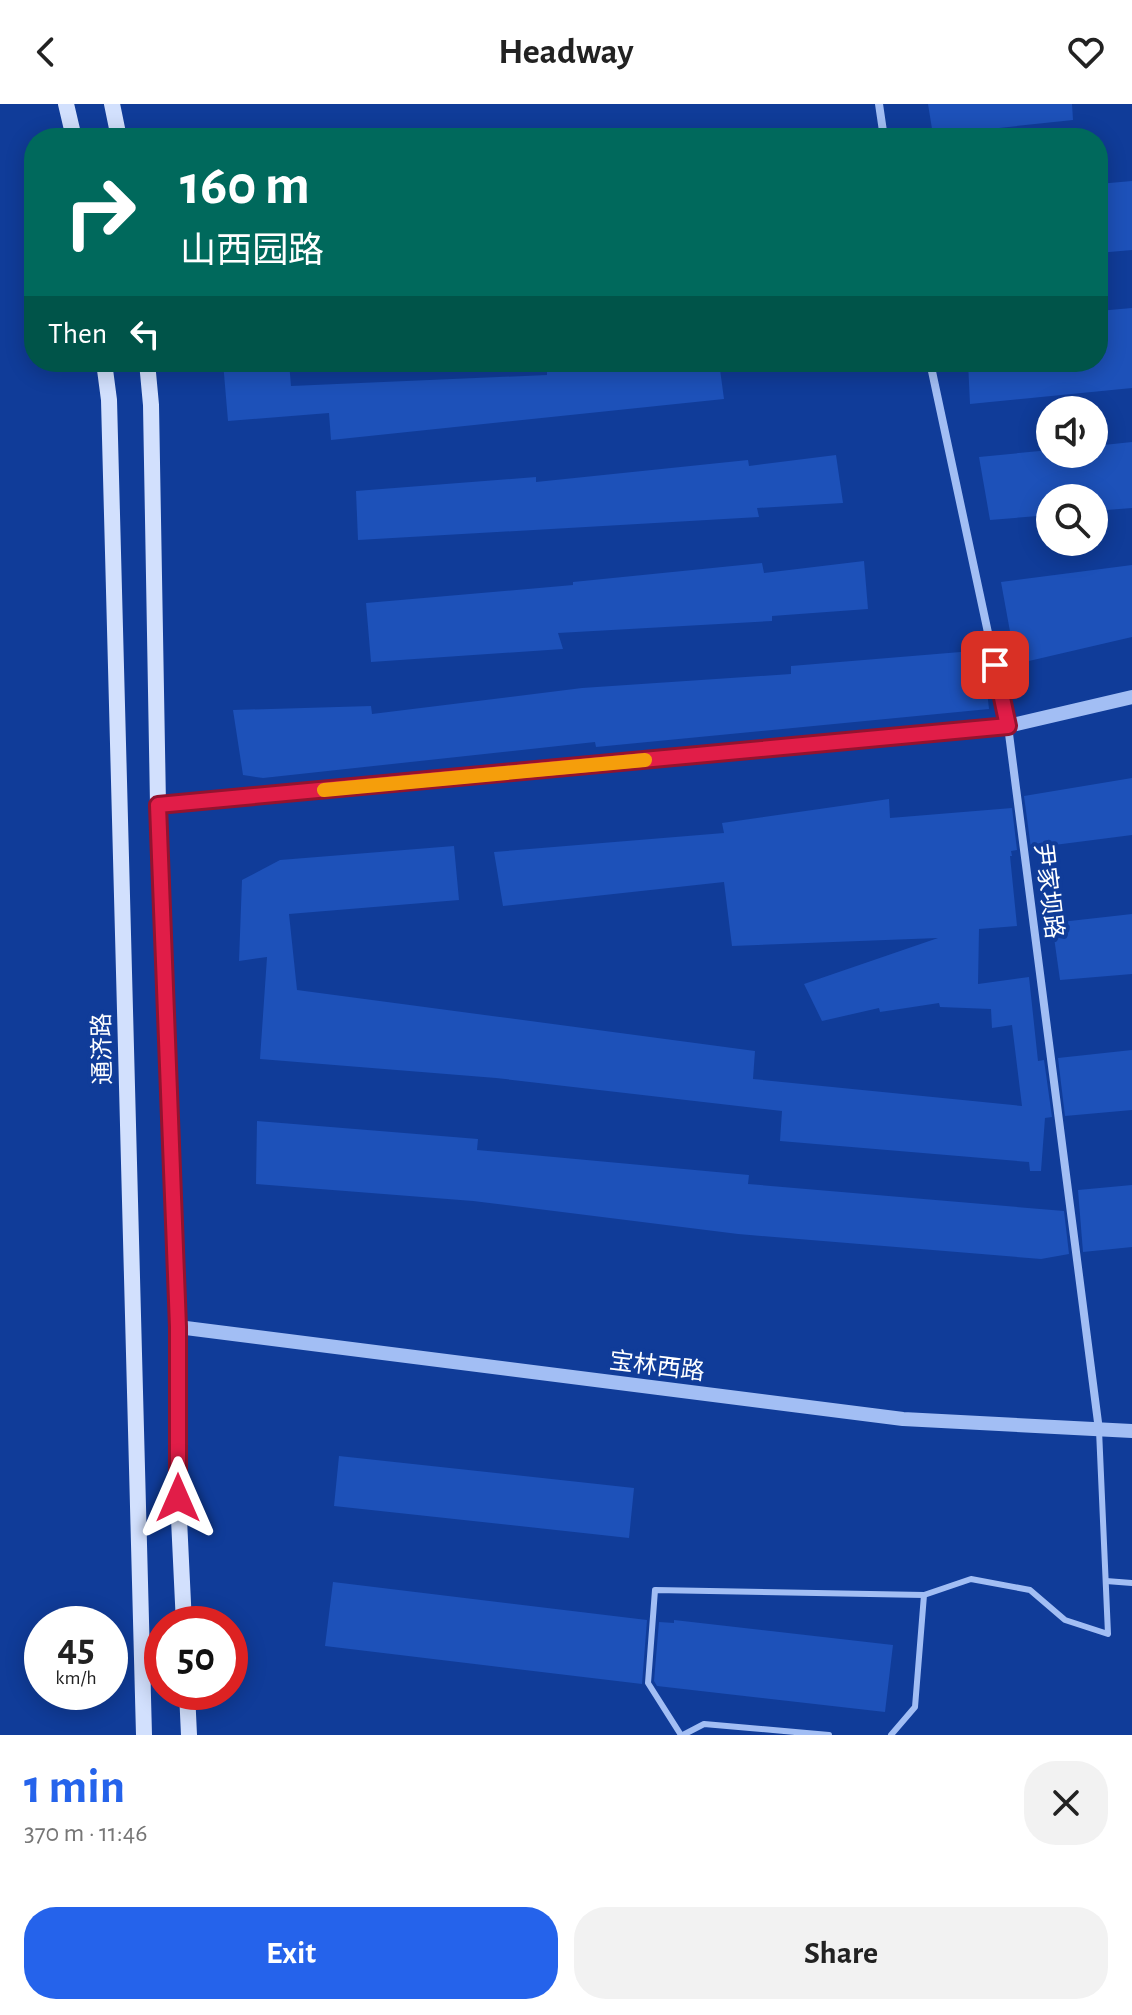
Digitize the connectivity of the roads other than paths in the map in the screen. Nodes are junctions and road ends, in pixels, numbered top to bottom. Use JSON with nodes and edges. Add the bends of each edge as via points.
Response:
{"nodes":[{"id":1,"x":66,"y":104,"type":"edge"},
{"id":2,"x":112,"y":104,"type":"edge"},
{"id":3,"x":879,"y":104,"type":"edge"},
{"id":4,"x":72,"y":128,"type":"edge"},
{"id":5,"x":117,"y":128,"type":"edge"},
{"id":6,"x":883,"y":128,"type":"edge"},
{"id":7,"x":105,"y":372,"type":"edge"},
{"id":8,"x":148,"y":372,"type":"edge"},
{"id":9,"x":932,"y":372,"type":"edge"},
{"id":10,"x":1132,"y":697,"type":"edge"},
{"id":11,"x":1008,"y":726,"type":"junction"},
{"id":12,"x":158,"y":805,"type":"junction"},
{"id":13,"x":178,"y":1327,"type":"junction"},
{"id":14,"x":1099,"y":1430,"type":"junction"},
{"id":15,"x":1132,"y":1431,"type":"edge"},
{"id":16,"x":1106,"y":1581,"type":"junction"},
{"id":17,"x":1132,"y":1583,"type":"edge"},
{"id":18,"x":924,"y":1595,"type":"junction"},
{"id":19,"x":183,"y":1606,"type":"edge"},
{"id":20,"x":188,"y":1710,"type":"edge"},
{"id":21,"x":144,"y":1735,"type":"edge"},
{"id":22,"x":189,"y":1735,"type":"edge"},
{"id":23,"x":682,"y":1735,"type":"edge"},
{"id":24,"x":829,"y":1735,"type":"edge"},
{"id":25,"x":891,"y":1735,"type":"edge"}],
"edges":[{"from":1,"to":4,"type":"main road"},
{"from":2,"to":5,"type":"main road"},
{"from":3,"to":6,"type":"street"},
{"from":7,"to":21,"type":"main road","name":"通济路"},
{"from":8,"to":12,"type":"main road"},
{"from":9,"to":11,"type":"street","name":"尹家坝路"},
{"from":10,"to":11,"type":"street"},
{"from":11,"to":12,"type":"street"},
{"from":11,"to":14,"type":"street","name":"尹家坝路"},
{"from":12,"to":13,"type":"main road"},
{"from":13,"to":14,"type":"street","name":"宝林西路","via":[[903,1419]]},
{"from":13,"to":19,"type":"main road"},
{"from":14,"to":15,"type":"street","name":"宝林西路"},
{"from":14,"to":16,"type":"lane"},
{"from":16,"to":17,"type":"lane"},
{"from":16,"to":18,"type":"lane","via":[[1108,1634],[1065,1620],[1030,1590],[971,1579]]},
{"from":18,"to":23,"type":"lane","via":[[655,1590],[648,1683]]},
{"from":18,"to":25,"type":"lane","via":[[915,1707]]},
{"from":20,"to":22,"type":"main road"},
{"from":23,"to":24,"type":"lane","via":[[704,1724]]}]}
